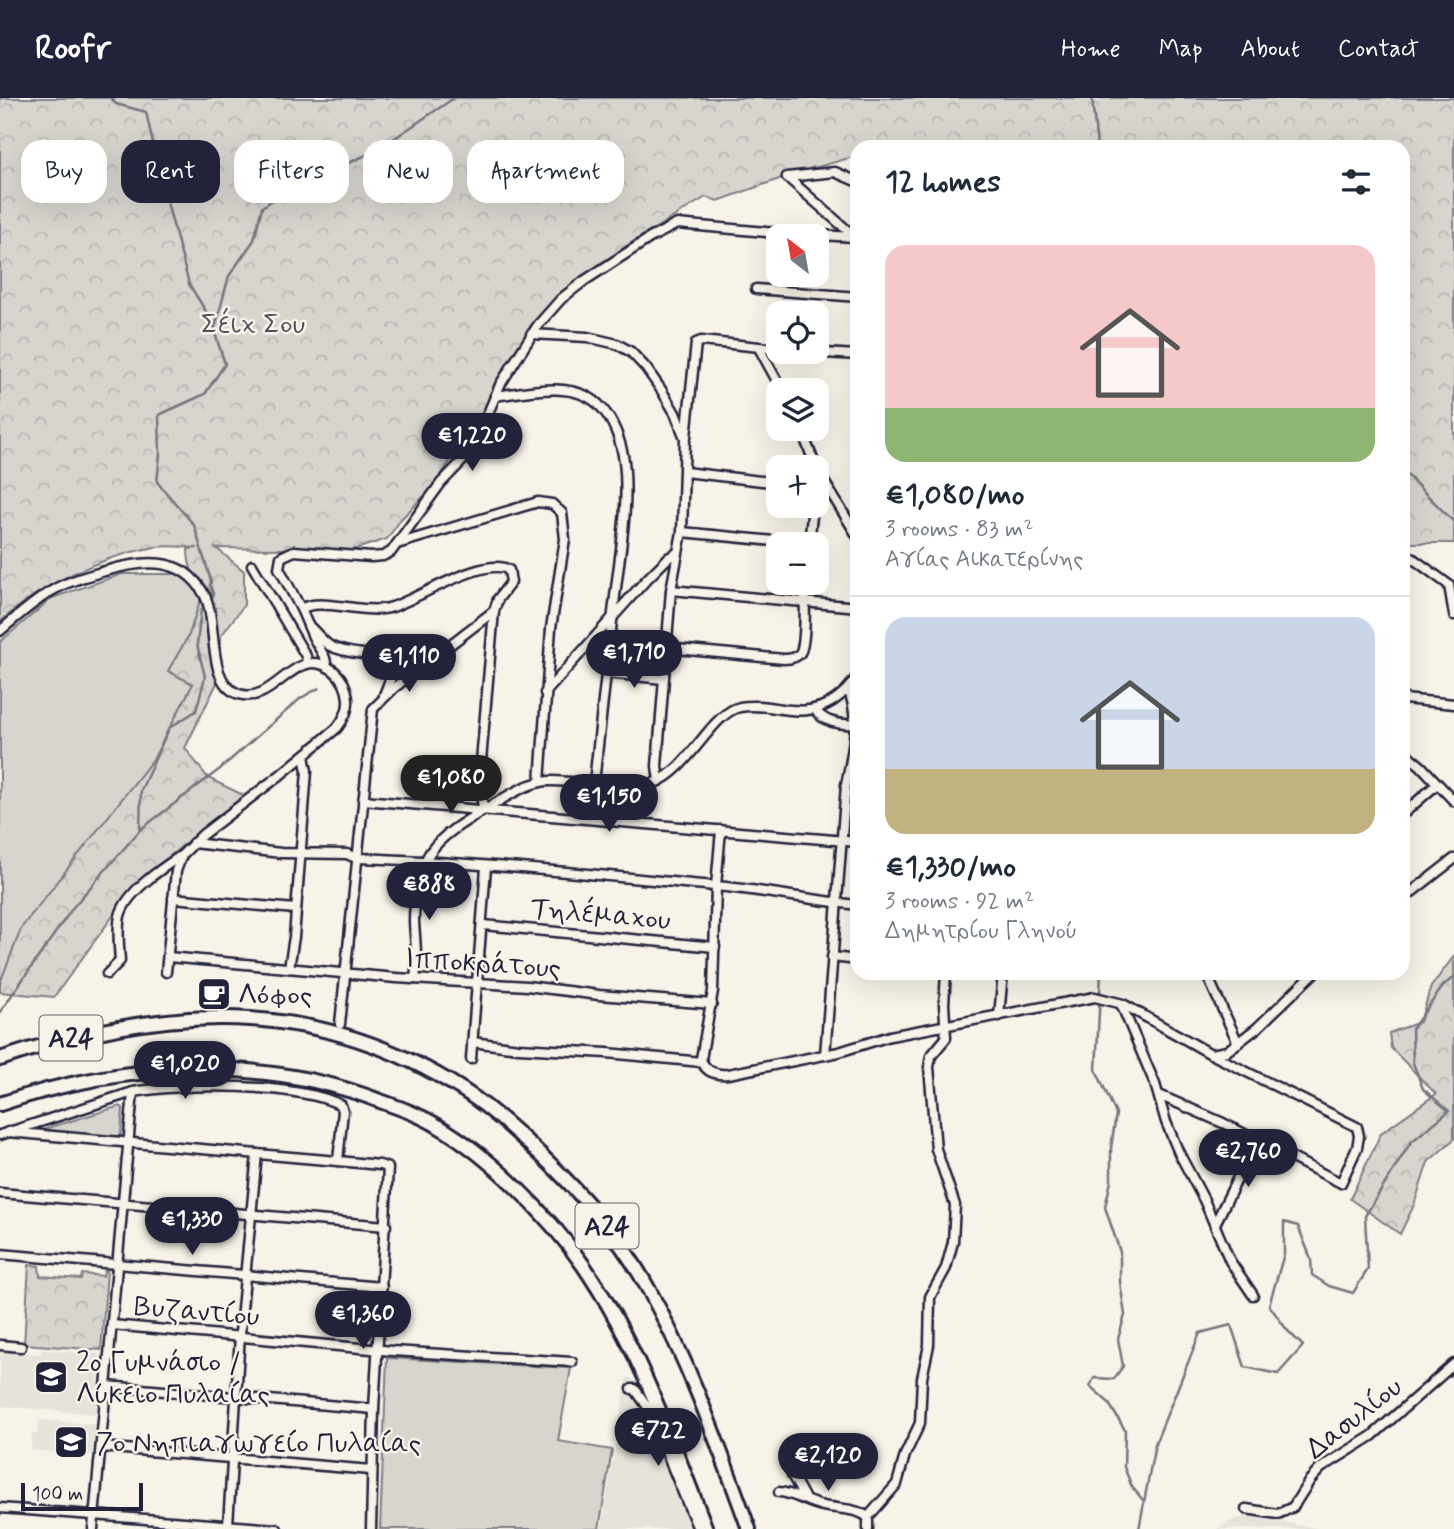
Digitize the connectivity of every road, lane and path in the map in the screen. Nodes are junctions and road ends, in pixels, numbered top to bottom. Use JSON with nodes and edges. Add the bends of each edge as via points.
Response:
{"nodes":[{"id":1,"x":850,"y":179,"type":"edge"},
{"id":2,"x":850,"y":233,"type":"edge"},
{"id":3,"x":850,"y":238,"type":"edge"},
{"id":4,"x":757,"y":289,"type":"dead end"},
{"id":5,"x":850,"y":296,"type":"edge"},
{"id":6,"x":531,"y":334,"type":"junction"},
{"id":7,"x":760,"y":348,"type":"junction"},
{"id":8,"x":766,"y":348,"type":"edge"},
{"id":9,"x":829,"y":353,"type":"edge"},
{"id":10,"x":850,"y":355,"type":"edge"},
{"id":11,"x":776,"y":378,"type":"edge"},
{"id":12,"x":495,"y":396,"type":"junction"},
{"id":13,"x":685,"y":438,"type":"junction"},
{"id":14,"x":685,"y":472,"type":"junction"},
{"id":15,"x":766,"y":481,"type":"edge"},
{"id":16,"x":829,"y":489,"type":"edge"},
{"id":17,"x":850,"y":524,"type":"edge"},
{"id":18,"x":682,"y":532,"type":"junction"},
{"id":19,"x":766,"y":540,"type":"edge"},
{"id":20,"x":397,"y":544,"type":"junction"},
{"id":21,"x":677,"y":553,"type":"junction"},
{"id":22,"x":1410,"y":556,"type":"edge"},
{"id":23,"x":252,"y":565,"type":"dead end"},
{"id":24,"x":671,"y":590,"type":"junction"},
{"id":25,"x":804,"y":595,"type":"edge"},
{"id":26,"x":804,"y":603,"type":"junction"},
{"id":27,"x":850,"y":606,"type":"edge"},
{"id":28,"x":301,"y":609,"type":"junction"},
{"id":29,"x":494,"y":611,"type":"junction"},
{"id":30,"x":1454,"y":615,"type":"edge"},
{"id":31,"x":612,"y":618,"type":"junction"},
{"id":32,"x":307,"y":624,"type":"junction"},
{"id":33,"x":0,"y":631,"type":"edge"},
{"id":34,"x":666,"y":648,"type":"junction"},
{"id":35,"x":307,"y":664,"type":"junction"},
{"id":36,"x":327,"y":667,"type":"junction"},
{"id":37,"x":607,"y":673,"type":"junction"},
{"id":38,"x":663,"y":679,"type":"junction"},
{"id":39,"x":850,"y":686,"type":"edge"},
{"id":40,"x":848,"y":689,"type":"junction"},
{"id":41,"x":545,"y":693,"type":"junction"},
{"id":42,"x":850,"y":696,"type":"edge"},
{"id":43,"x":383,"y":698,"type":"junction"},
{"id":44,"x":1410,"y":700,"type":"edge"},
{"id":45,"x":1454,"y":704,"type":"edge"},
{"id":46,"x":815,"y":709,"type":"junction"},
{"id":47,"x":850,"y":724,"type":"edge"},
{"id":48,"x":304,"y":756,"type":"junction"},
{"id":49,"x":1410,"y":757,"type":"edge"},
{"id":50,"x":850,"y":764,"type":"edge"},
{"id":51,"x":659,"y":781,"type":"junction"},
{"id":52,"x":540,"y":782,"type":"junction"},
{"id":53,"x":594,"y":783,"type":"junction"},
{"id":54,"x":846,"y":785,"type":"junction"},
{"id":55,"x":1436,"y":785,"type":"junction"},
{"id":56,"x":850,"y":786,"type":"edge"},
{"id":57,"x":363,"y":800,"type":"junction"},
{"id":58,"x":1454,"y":801,"type":"edge"},
{"id":59,"x":1410,"y":808,"type":"edge"},
{"id":60,"x":484,"y":810,"type":"junction"},
{"id":61,"x":721,"y":830,"type":"junction"},
{"id":62,"x":843,"y":841,"type":"junction"},
{"id":63,"x":850,"y":841,"type":"edge"},
{"id":64,"x":193,"y":843,"type":"junction"},
{"id":65,"x":300,"y":853,"type":"junction"},
{"id":66,"x":182,"y":855,"type":"junction"},
{"id":67,"x":356,"y":858,"type":"junction"},
{"id":68,"x":1454,"y":859,"type":"edge"},
{"id":69,"x":426,"y":860,"type":"junction"},
{"id":70,"x":486,"y":867,"type":"junction"},
{"id":71,"x":716,"y":886,"type":"junction"},
{"id":72,"x":1410,"y":893,"type":"edge"},
{"id":73,"x":173,"y":898,"type":"junction"},
{"id":74,"x":838,"y":903,"type":"junction"},
{"id":75,"x":850,"y":904,"type":"edge"},
{"id":76,"x":295,"y":909,"type":"junction"},
{"id":77,"x":483,"y":925,"type":"junction"},
{"id":78,"x":715,"y":947,"type":"junction"},
{"id":79,"x":168,"y":957,"type":"junction"},
{"id":80,"x":832,"y":957,"type":"junction"},
{"id":81,"x":850,"y":959,"type":"edge"},
{"id":82,"x":289,"y":968,"type":"junction"},
{"id":83,"x":166,"y":972,"type":"dead end"},
{"id":84,"x":345,"y":973,"type":"junction"},
{"id":85,"x":107,"y":974,"type":"dead end"},
{"id":86,"x":415,"y":979,"type":"junction"},
{"id":87,"x":946,"y":980,"type":"edge"},
{"id":88,"x":1002,"y":980,"type":"edge"},
{"id":89,"x":1209,"y":980,"type":"edge"},
{"id":90,"x":1307,"y":980,"type":"edge"},
{"id":91,"x":476,"y":984,"type":"junction"},
{"id":92,"x":712,"y":1004,"type":"junction"},
{"id":93,"x":1121,"y":1004,"type":"junction"},
{"id":94,"x":999,"y":1016,"type":"junction"},
{"id":95,"x":340,"y":1024,"type":"dead end"},
{"id":96,"x":946,"y":1027,"type":"junction"},
{"id":97,"x":472,"y":1042,"type":"junction"},
{"id":98,"x":1238,"y":1043,"type":"junction"},
{"id":99,"x":1211,"y":1054,"type":"junction"},
{"id":100,"x":825,"y":1055,"type":"junction"},
{"id":101,"x":0,"y":1059,"type":"edge"},
{"id":102,"x":471,"y":1059,"type":"dead end"},
{"id":103,"x":702,"y":1062,"type":"junction"},
{"id":104,"x":133,"y":1092,"type":"junction"},
{"id":105,"x":1158,"y":1095,"type":"junction"},
{"id":106,"x":0,"y":1104,"type":"edge"},
{"id":107,"x":4,"y":1134,"type":"edge"},
{"id":108,"x":1256,"y":1141,"type":"junction"},
{"id":109,"x":127,"y":1143,"type":"junction"},
{"id":110,"x":257,"y":1153,"type":"junction"},
{"id":111,"x":338,"y":1161,"type":"junction"},
{"id":112,"x":0,"y":1193,"type":"edge"},
{"id":113,"x":122,"y":1203,"type":"junction"},
{"id":114,"x":251,"y":1214,"type":"junction"},
{"id":115,"x":1215,"y":1224,"type":"junction"},
{"id":116,"x":386,"y":1226,"type":"junction"},
{"id":117,"x":0,"y":1254,"type":"edge"},
{"id":118,"x":117,"y":1264,"type":"junction"},
{"id":119,"x":245,"y":1276,"type":"junction"},
{"id":120,"x":382,"y":1287,"type":"junction"},
{"id":121,"x":1253,"y":1295,"type":"dead end"},
{"id":122,"x":112,"y":1325,"type":"junction"},
{"id":123,"x":241,"y":1336,"type":"junction"},
{"id":124,"x":0,"y":1345,"type":"edge"},
{"id":125,"x":21,"y":1347,"type":"dead end"},
{"id":126,"x":378,"y":1350,"type":"junction"},
{"id":127,"x":572,"y":1362,"type":"dead end"},
{"id":128,"x":1454,"y":1364,"type":"edge"},
{"id":129,"x":106,"y":1386,"type":"junction"},
{"id":130,"x":632,"y":1389,"type":"dead end"},
{"id":131,"x":236,"y":1397,"type":"junction"},
{"id":132,"x":374,"y":1409,"type":"junction"},
{"id":133,"x":101,"y":1447,"type":"junction"},
{"id":134,"x":790,"y":1457,"type":"dead end"},
{"id":135,"x":233,"y":1458,"type":"junction"},
{"id":136,"x":372,"y":1470,"type":"junction"},
{"id":137,"x":779,"y":1492,"type":"dead end"},
{"id":138,"x":806,"y":1499,"type":"junction"},
{"id":139,"x":0,"y":1508,"type":"edge"},
{"id":140,"x":1246,"y":1508,"type":"dead end"},
{"id":141,"x":94,"y":1516,"type":"junction"},
{"id":142,"x":868,"y":1517,"type":"junction"},
{"id":143,"x":228,"y":1525,"type":"junction"},
{"id":144,"x":93,"y":1529,"type":"edge"},
{"id":145,"x":277,"y":1529,"type":"edge"},
{"id":146,"x":371,"y":1529,"type":"edge"},
{"id":147,"x":698,"y":1529,"type":"edge"},
{"id":148,"x":706,"y":1529,"type":"edge"},
{"id":149,"x":749,"y":1529,"type":"edge"},
{"id":150,"x":868,"y":1529,"type":"edge"}],
"edges":[{"from":1,"to":2,"type":"street","via":[[835,172],[787,177]]},
{"from":3,"to":6,"type":"street","via":[[677,224],[570,291]]},
{"from":4,"to":5,"type":"street"},
{"from":6,"to":12,"type":"street"},
{"from":6,"to":13,"type":"street","via":[[587,337],[617,344],[635,355],[662,391]]},
{"from":7,"to":8,"type":"street"},
{"from":7,"to":11,"type":"street"},
{"from":7,"to":13,"type":"street","via":[[696,343]]},
{"from":9,"to":10,"type":"street"},
{"from":12,"to":20,"type":"street","via":[[472,451],[441,483]]},
{"from":12,"to":31,"type":"street","via":[[570,391],[592,399],[617,433],[625,470]]},
{"from":13,"to":14,"type":"street"},
{"from":14,"to":15,"type":"street"},
{"from":14,"to":18,"type":"street"},
{"from":16,"to":17,"type":"street"},
{"from":18,"to":19,"type":"street"},
{"from":18,"to":21,"type":"street"},
{"from":20,"to":28,"type":"street","via":[[390,553],[379,556],[283,554],[279,568]]},
{"from":20,"to":41,"type":"street","via":[[537,502],[558,508],[565,539]]},
{"from":21,"to":24,"type":"street"},
{"from":21,"to":31,"type":"street"},
{"from":22,"to":30,"type":"street","via":[[1449,585]]},
{"from":23,"to":35,"type":"street"},
{"from":24,"to":26,"type":"street"},
{"from":24,"to":34,"type":"street"},
{"from":25,"to":26,"type":"street"},
{"from":26,"to":27,"type":"street"},
{"from":26,"to":34,"type":"street","via":[[802,649],[790,659]]},
{"from":28,"to":29,"type":"street","via":[[315,605],[383,610],[447,581],[501,566],[509,570],[511,580]]},
{"from":28,"to":32,"type":"street"},
{"from":29,"to":43,"type":"street"},
{"from":29,"to":60,"type":"street","via":[[481,761]]},
{"from":31,"to":37,"type":"street"},
{"from":31,"to":41,"type":"street"},
{"from":32,"to":36,"type":"street"},
{"from":32,"to":43,"type":"street","via":[[328,645],[392,661],[394,670]]},
{"from":33,"to":35,"type":"street","via":[[39,600],[72,582],[130,564],[159,563],[182,571],[204,594],[219,675],[230,690],[247,696],[262,693]]},
{"from":34,"to":38,"type":"street"},
{"from":35,"to":36,"type":"street"},
{"from":36,"to":48,"type":"street","via":[[345,685],[346,712],[331,734]]},
{"from":37,"to":38,"type":"street"},
{"from":37,"to":53,"type":"street"},
{"from":38,"to":51,"type":"street"},
{"from":39,"to":40,"type":"street"},
{"from":40,"to":42,"type":"street"},
{"from":40,"to":46,"type":"street"},
{"from":41,"to":52,"type":"street"},
{"from":43,"to":57,"type":"street","via":[[371,715]]},
{"from":44,"to":45,"type":"street"},
{"from":46,"to":47,"type":"street","via":[[821,717]]},
{"from":46,"to":51,"type":"street","via":[[744,706],[732,710]]},
{"from":48,"to":64,"type":"street"},
{"from":48,"to":65,"type":"street","via":[[307,771]]},
{"from":49,"to":55,"type":"street"},
{"from":50,"to":54,"type":"street"},
{"from":51,"to":53,"type":"street"},
{"from":52,"to":53,"type":"street"},
{"from":52,"to":60,"type":"street"},
{"from":54,"to":56,"type":"street"},
{"from":54,"to":62,"type":"street"},
{"from":55,"to":58,"type":"street"},
{"from":55,"to":59,"type":"street"},
{"from":57,"to":60,"type":"street"},
{"from":57,"to":67,"type":"street"},
{"from":60,"to":61,"type":"street"},
{"from":60,"to":69,"type":"street","via":[[453,832]]},
{"from":61,"to":62,"type":"street"},
{"from":61,"to":71,"type":"street"},
{"from":62,"to":63,"type":"street"},
{"from":62,"to":74,"type":"street"},
{"from":64,"to":65,"type":"street"},
{"from":64,"to":66,"type":"street"},
{"from":65,"to":67,"type":"street"},
{"from":65,"to":76,"type":"street"},
{"from":66,"to":73,"type":"street"},
{"from":66,"to":85,"type":"street","via":[[139,887],[126,904],[120,914],[120,961]]},
{"from":67,"to":69,"type":"street"},
{"from":67,"to":84,"type":"street"},
{"from":68,"to":72,"type":"street"},
{"from":69,"to":70,"type":"street"},
{"from":69,"to":86,"type":"street","via":[[415,906]]},
{"from":70,"to":71,"type":"street"},
{"from":70,"to":77,"type":"street"},
{"from":71,"to":74,"type":"street"},
{"from":71,"to":78,"type":"street"},
{"from":73,"to":76,"type":"street"},
{"from":73,"to":79,"type":"street"},
{"from":74,"to":75,"type":"street"},
{"from":74,"to":80,"type":"street"},
{"from":76,"to":82,"type":"street"},
{"from":77,"to":78,"type":"street","name":"Τηλέμαχου"},
{"from":77,"to":91,"type":"street"},
{"from":78,"to":92,"type":"street"},
{"from":79,"to":82,"type":"street","name":"Ιπποκράτους"},
{"from":79,"to":83,"type":"street"},
{"from":80,"to":81,"type":"street"},
{"from":80,"to":100,"type":"street"},
{"from":82,"to":84,"type":"street","name":"Ιπποκράτους"},
{"from":84,"to":86,"type":"street","name":"Ιπποκράτους"},
{"from":84,"to":95,"type":"street"},
{"from":86,"to":91,"type":"street","name":"Ιπποκράτους"},
{"from":87,"to":96,"type":"street"},
{"from":88,"to":94,"type":"street"},
{"from":89,"to":98,"type":"street"},
{"from":90,"to":98,"type":"street"},
{"from":91,"to":92,"type":"street","name":"Ιπποκράτους"},
{"from":91,"to":97,"type":"street"},
{"from":92,"to":103,"type":"street"},
{"from":93,"to":94,"type":"street","via":[[1095,997]]},
{"from":93,"to":99,"type":"street"},
{"from":93,"to":105,"type":"street"},
{"from":94,"to":96,"type":"street"},
{"from":96,"to":100,"type":"street","via":[[890,1036]]},
{"from":96,"to":142,"type":"street","via":[[946,1038],[931,1056],[929,1067],[936,1149],[955,1205],[953,1242],[946,1268],[930,1297],[920,1423],[897,1483]]},
{"from":97,"to":102,"type":"street"},
{"from":97,"to":103,"type":"street"},
{"from":98,"to":99,"type":"street"},
{"from":99,"to":108,"type":"street","via":[[1357,1127],[1359,1136],[1340,1183]]},
{"from":100,"to":103,"type":"street","via":[[722,1075]]},
{"from":101,"to":149,"type":"highway","number":"Α24","via":[[144,1022],[247,1018],[349,1037],[406,1059],[464,1091],[575,1187],[632,1261],[686,1364]]},
{"from":104,"to":107,"type":"street"},
{"from":104,"to":109,"type":"street"},
{"from":104,"to":111,"type":"street","via":[[219,1087],[292,1093],[339,1104],[343,1109]]},
{"from":105,"to":108,"type":"street"},
{"from":105,"to":115,"type":"street","via":[[1169,1131]]},
{"from":106,"to":148,"type":"highway","number":"Α24","via":[[132,1074],[228,1070],[327,1083],[439,1126],[510,1183],[583,1265],[645,1379]]},
{"from":107,"to":109,"type":"street"},
{"from":108,"to":115,"type":"street"},
{"from":109,"to":110,"type":"street"},
{"from":109,"to":113,"type":"street"},
{"from":110,"to":111,"type":"street"},
{"from":110,"to":114,"type":"street"},
{"from":111,"to":116,"type":"street","via":[[388,1168]]},
{"from":112,"to":113,"type":"street"},
{"from":113,"to":114,"type":"street"},
{"from":113,"to":118,"type":"street"},
{"from":114,"to":116,"type":"street"},
{"from":114,"to":119,"type":"street"},
{"from":115,"to":121,"type":"street","via":[[1230,1261]]},
{"from":116,"to":120,"type":"street"},
{"from":117,"to":118,"type":"street"},
{"from":118,"to":119,"type":"street"},
{"from":118,"to":122,"type":"street"},
{"from":119,"to":120,"type":"street"},
{"from":119,"to":123,"type":"street"},
{"from":120,"to":126,"type":"street"},
{"from":122,"to":123,"type":"street","name":"Βυζαντίου"},
{"from":122,"to":129,"type":"street"},
{"from":123,"to":126,"type":"street","name":"Βυζαντίου"},
{"from":123,"to":131,"type":"street"},
{"from":124,"to":125,"type":"street"},
{"from":126,"to":127,"type":"street","name":"Βυζαντίου"},
{"from":126,"to":132,"type":"street"},
{"from":128,"to":140,"type":"street","name":"Δασυλίου","via":[[1372,1436],[1321,1468],[1293,1507],[1278,1514]]},
{"from":129,"to":131,"type":"street"},
{"from":129,"to":133,"type":"street"},
{"from":130,"to":147,"type":"street","via":[[647,1406]]},
{"from":131,"to":132,"type":"street"},
{"from":131,"to":135,"type":"street"},
{"from":132,"to":136,"type":"street"},
{"from":133,"to":135,"type":"street"},
{"from":133,"to":141,"type":"street"},
{"from":134,"to":138,"type":"street","via":[[792,1475]]},
{"from":135,"to":136,"type":"street"},
{"from":135,"to":143,"type":"street"},
{"from":136,"to":146,"type":"street"},
{"from":137,"to":138,"type":"street"},
{"from":138,"to":142,"type":"street"},
{"from":139,"to":141,"type":"street"},
{"from":141,"to":143,"type":"street"},
{"from":141,"to":144,"type":"street"},
{"from":142,"to":150,"type":"street"},
{"from":143,"to":145,"type":"street"}]}
